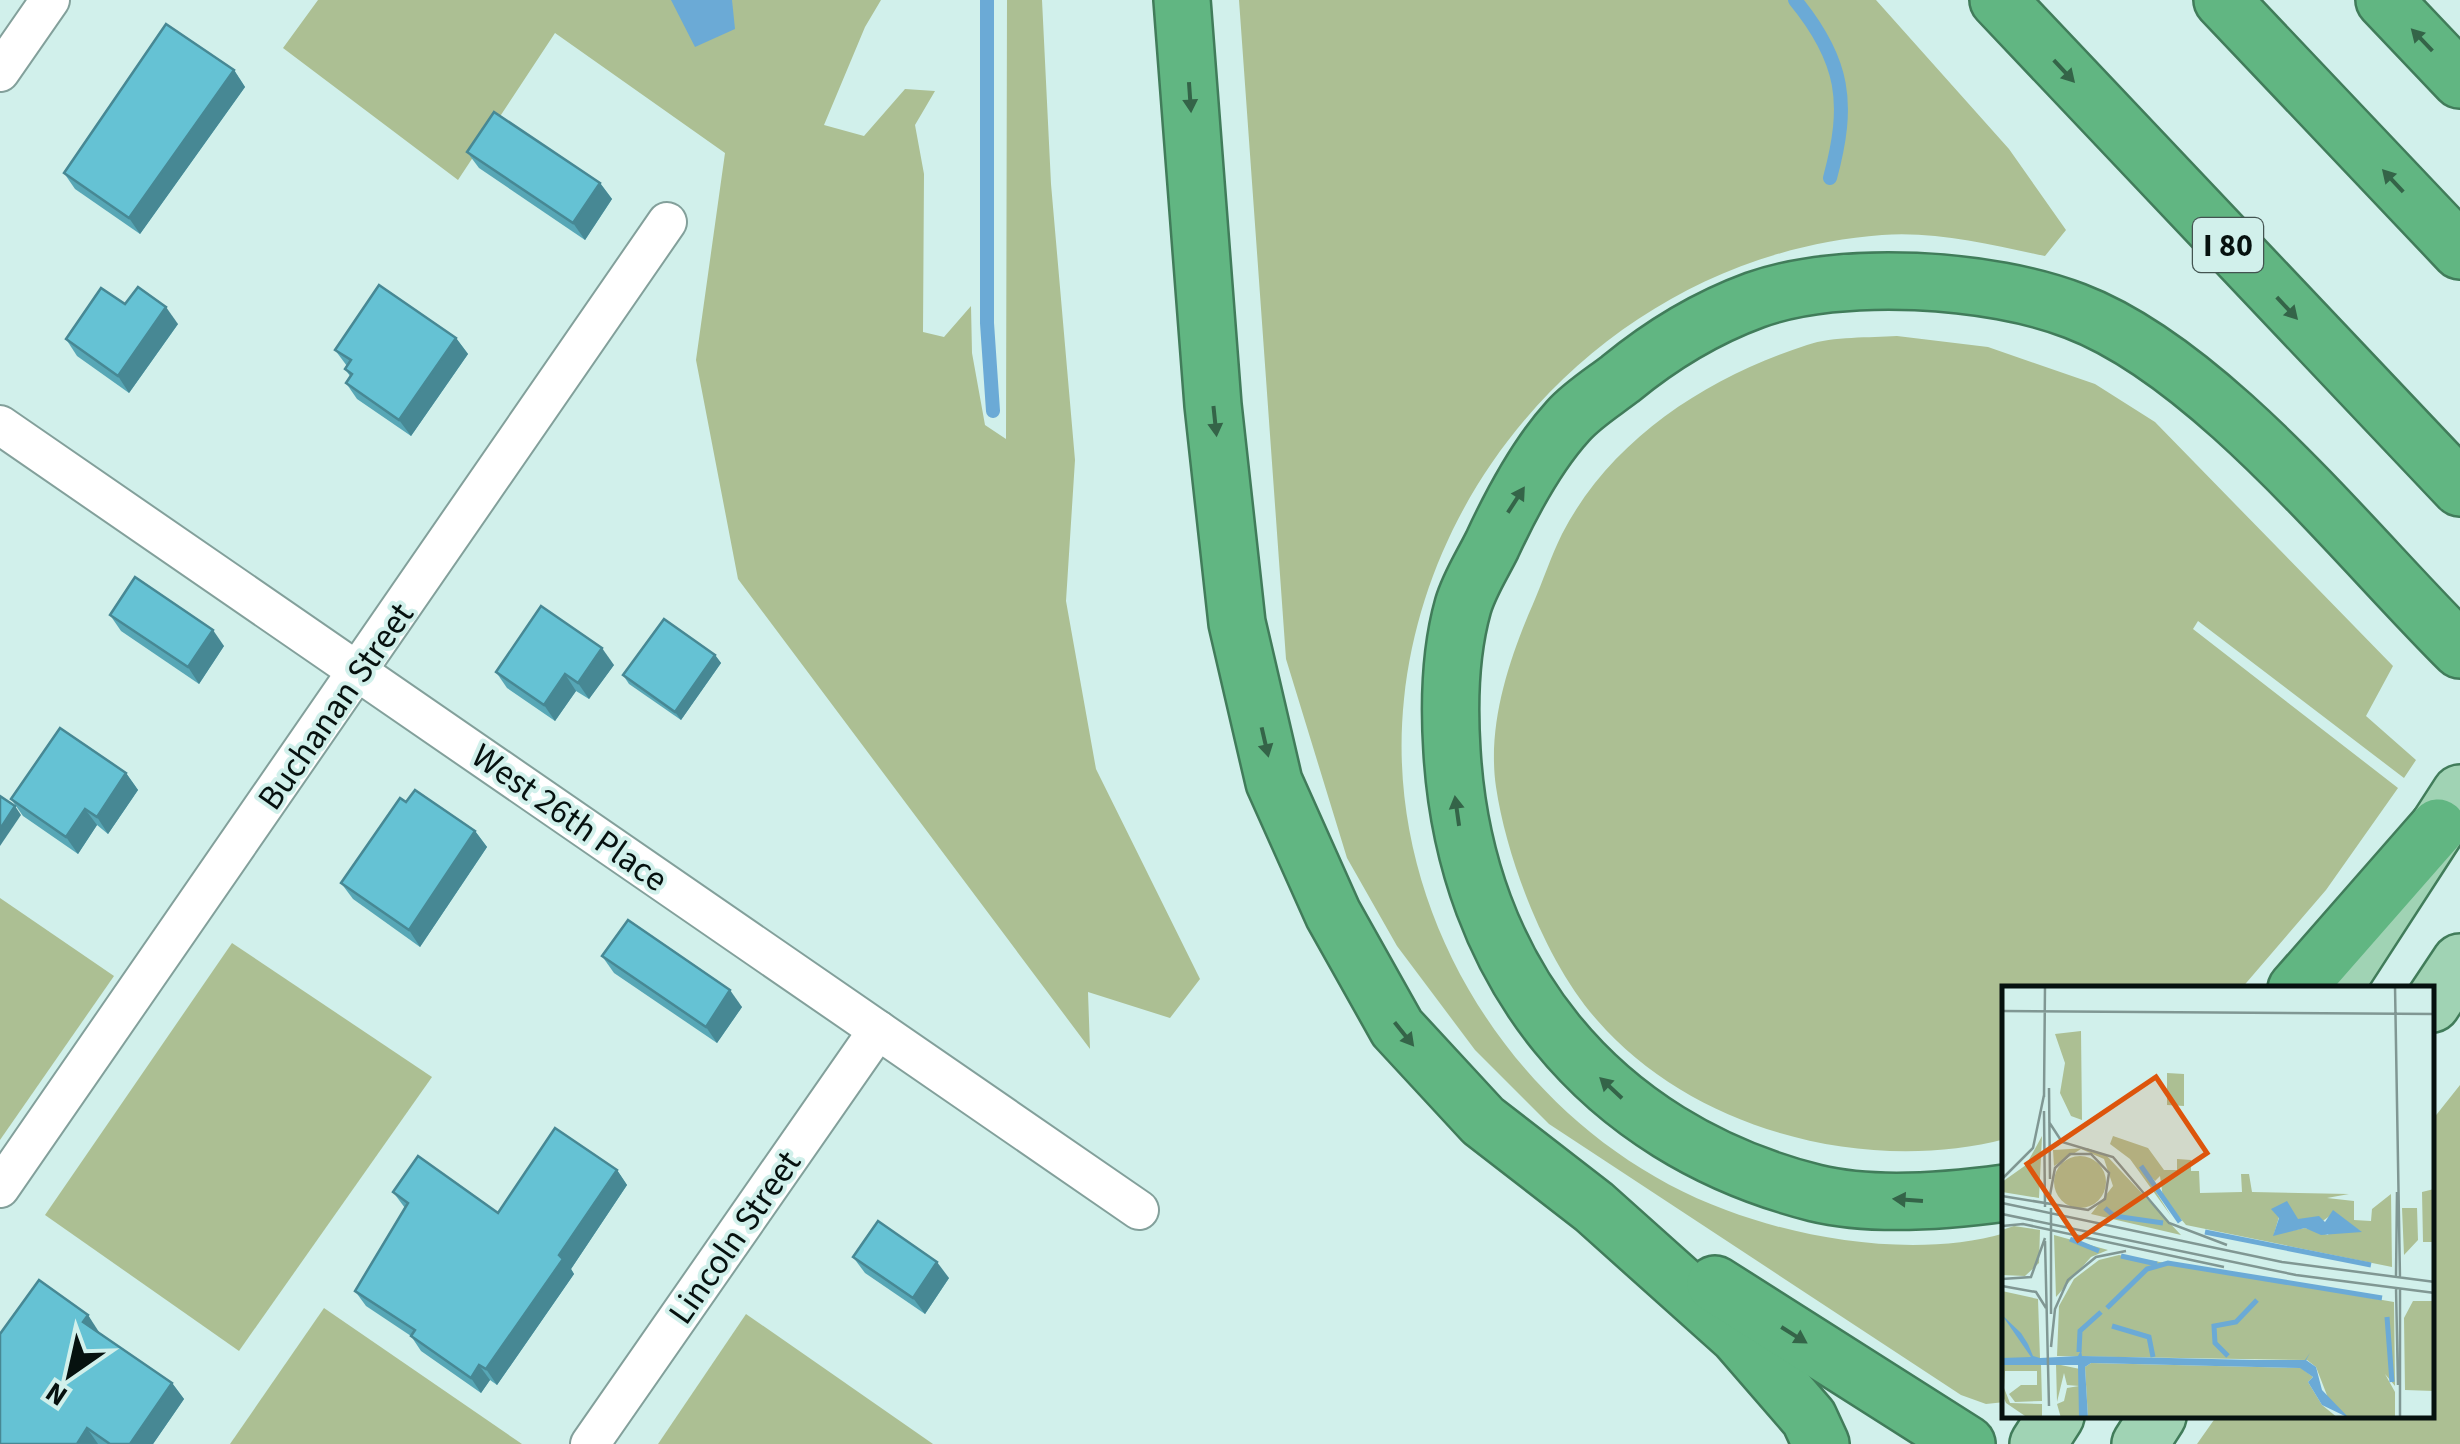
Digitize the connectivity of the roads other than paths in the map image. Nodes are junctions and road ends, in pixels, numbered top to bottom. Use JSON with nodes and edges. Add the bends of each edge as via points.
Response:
{"nodes":[{"id":1,"x":50,"y":0,"type":"edge"},
{"id":2,"x":1182,"y":0,"type":"edge"},
{"id":3,"x":1998,"y":0,"type":"edge"},
{"id":4,"x":2222,"y":0,"type":"edge"},
{"id":5,"x":2384,"y":0,"type":"edge"},
{"id":6,"x":0,"y":72,"type":"edge"},
{"id":7,"x":2460,"y":80,"type":"edge"},
{"id":8,"x":667,"y":222,"type":"dead end"},
{"id":9,"x":2460,"y":252,"type":"edge"},
{"id":10,"x":0,"y":425,"type":"edge"},
{"id":11,"x":2460,"y":488,"type":"edge"},
{"id":12,"x":2460,"y":650,"type":"edge"},
{"id":13,"x":358,"y":672,"type":"junction"},
{"id":14,"x":2449,"y":810,"type":"edge"},
{"id":15,"x":2460,"y":962,"type":"edge"},
{"id":16,"x":2299,"y":986,"type":"edge"},
{"id":17,"x":2334,"y":986,"type":"edge"},
{"id":18,"x":2435,"y":1000,"type":"edge"},
{"id":19,"x":878,"y":1030,"type":"junction"},
{"id":20,"x":0,"y":1188,"type":"edge"},
{"id":21,"x":2002,"y":1193,"type":"edge"},
{"id":22,"x":1594,"y":1208,"type":"junction"},
{"id":23,"x":1139,"y":1210,"type":"dead end"},
{"id":24,"x":2054,"y":1419,"type":"edge"},
{"id":25,"x":2156,"y":1419,"type":"edge"},
{"id":26,"x":590,"y":1444,"type":"edge"},
{"id":27,"x":1821,"y":1444,"type":"edge"},
{"id":28,"x":1967,"y":1444,"type":"edge"},
{"id":29,"x":2038,"y":1444,"type":"edge"},
{"id":30,"x":2140,"y":1444,"type":"edge"}],
"edges":[{"from":1,"to":6,"type":"street"},
{"from":2,"to":22,"type":"highway","one_way":true,"via":[[1237,623],[1274,782],[1333,914],[1397,1028],[1483,1121]]},
{"from":3,"to":11,"type":"highway","number":"I 80","one_way":true},
{"from":9,"to":4,"type":"highway","one_way":true},
{"from":7,"to":5,"type":"highway","one_way":true},
{"from":8,"to":13,"type":"street","name":"Buchanan Street"},
{"from":10,"to":13,"type":"street","name":"West 26th Place"},
{"from":21,"to":12,"type":"highway","one_way":true,"via":[[1938,1202],[1818,1194],[1709,1155],[1618,1096],[1542,1019],[1485,920],[1456,814],[1449,702],[1463,605],[1507,513],[1568,420],[1662,345],[1758,299],[1869,280],[1969,284],[2076,311],[2172,364],[2274,458]]},
{"from":13,"to":19,"type":"street","name":"West 26th Place"},
{"from":13,"to":20,"type":"street","name":"Buchanan Street"},
{"from":14,"to":16,"type":"highway"},
{"from":14,"to":17,"type":"main road"},
{"from":15,"to":18,"type":"main road"},
{"from":19,"to":23,"type":"street","name":"West 26th Place"},
{"from":19,"to":26,"type":"street","name":"Lincoln Street"},
{"from":22,"to":27,"type":"highway","via":[[1738,1336],[1809,1418]]},
{"from":22,"to":28,"type":"highway","one_way":true},
{"from":24,"to":29,"type":"main road"},
{"from":25,"to":30,"type":"main road"}]}
